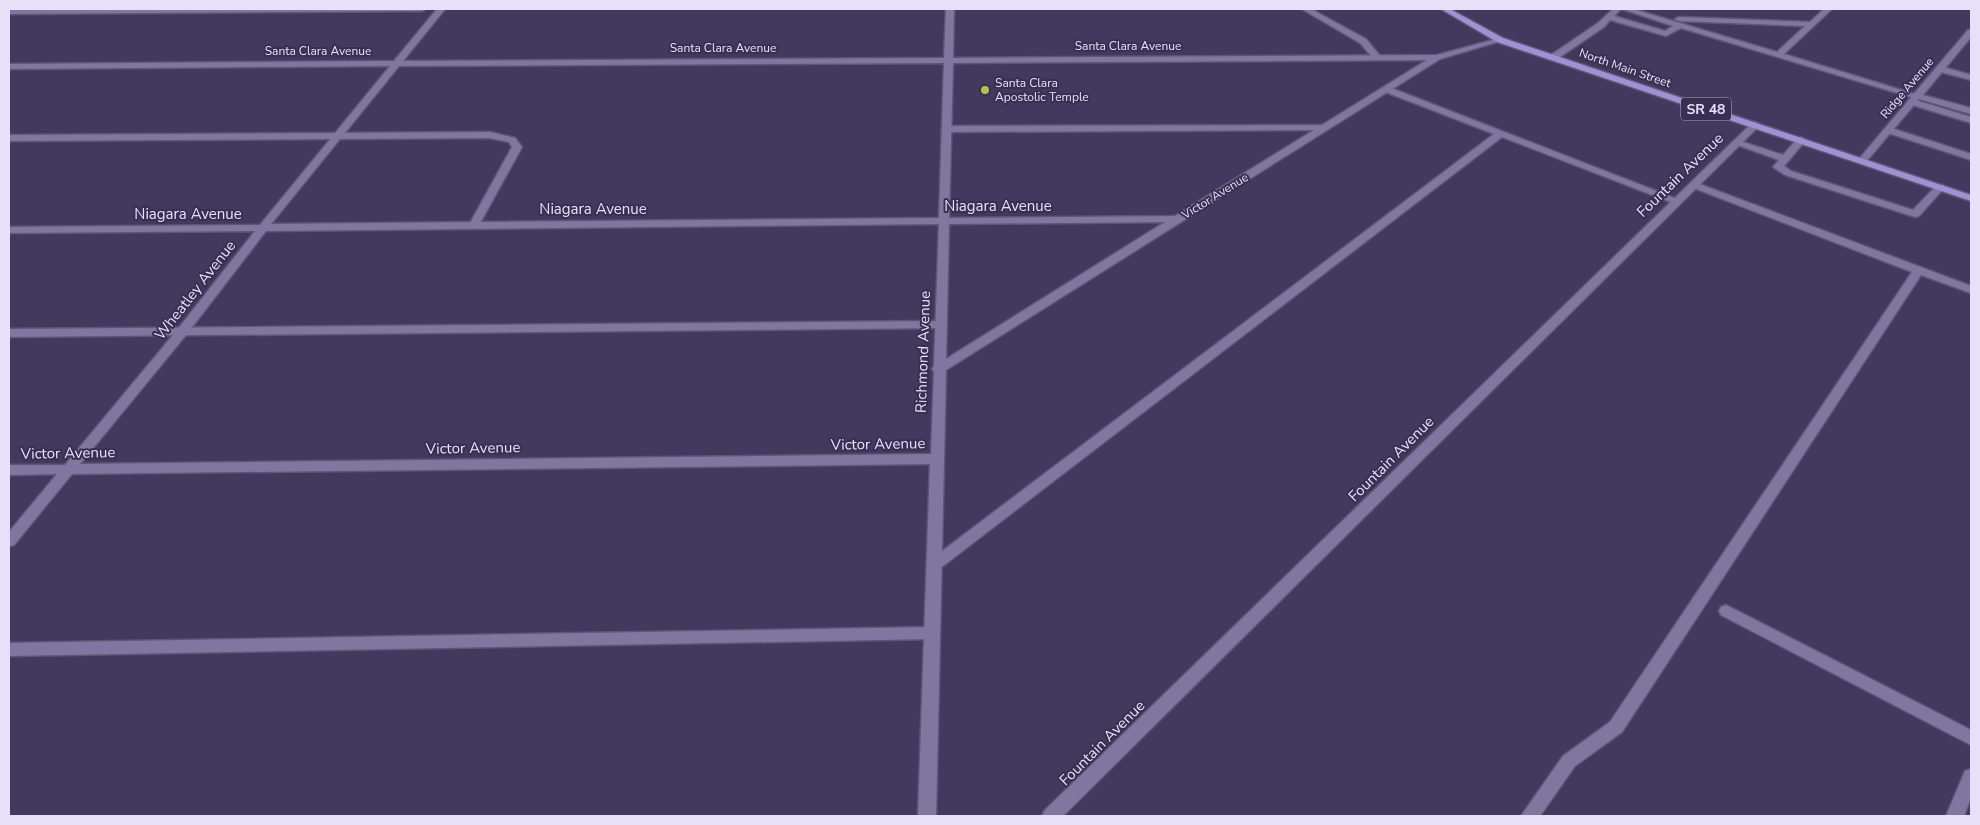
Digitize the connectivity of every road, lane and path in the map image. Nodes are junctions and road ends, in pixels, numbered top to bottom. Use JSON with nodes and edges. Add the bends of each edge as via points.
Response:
{"nodes":[{"id":1,"x":422,"y":9,"type":"edge"},
{"id":2,"x":441,"y":9,"type":"edge"},
{"id":3,"x":950,"y":9,"type":"edge"},
{"id":4,"x":1306,"y":9,"type":"edge"},
{"id":5,"x":1445,"y":9,"type":"edge"},
{"id":6,"x":1617,"y":9,"type":"edge"},
{"id":7,"x":1626,"y":9,"type":"edge"},
{"id":8,"x":1828,"y":9,"type":"edge"},
{"id":9,"x":9,"y":12,"type":"edge"},
{"id":10,"x":1609,"y":17,"type":"junction"},
{"id":11,"x":1659,"y":19,"type":"junction"},
{"id":12,"x":1811,"y":24,"type":"junction"},
{"id":13,"x":1680,"y":25,"type":"junction"},
{"id":14,"x":1971,"y":32,"type":"edge"},
{"id":15,"x":1500,"y":40,"type":"junction"},
{"id":16,"x":1779,"y":54,"type":"junction"},
{"id":17,"x":1377,"y":56,"type":"junction"},
{"id":18,"x":1554,"y":56,"type":"junction"},
{"id":19,"x":1437,"y":57,"type":"junction"},
{"id":20,"x":948,"y":59,"type":"junction"},
{"id":21,"x":397,"y":63,"type":"junction"},
{"id":22,"x":9,"y":66,"type":"edge"},
{"id":23,"x":1940,"y":69,"type":"junction"},
{"id":24,"x":1971,"y":78,"type":"edge"},
{"id":25,"x":1386,"y":89,"type":"junction"},
{"id":26,"x":1914,"y":99,"type":"junction"},
{"id":27,"x":1971,"y":111,"type":"edge"},
{"id":28,"x":1971,"y":120,"type":"edge"},
{"id":29,"x":1754,"y":125,"type":"junction"},
{"id":30,"x":946,"y":128,"type":"junction"},
{"id":31,"x":1323,"y":128,"type":"junction"},
{"id":32,"x":1888,"y":130,"type":"junction"},
{"id":33,"x":1501,"y":133,"type":"junction"},
{"id":34,"x":338,"y":136,"type":"junction"},
{"id":35,"x":9,"y":138,"type":"edge"},
{"id":36,"x":1800,"y":140,"type":"junction"},
{"id":37,"x":1737,"y":143,"type":"junction"},
{"id":38,"x":1971,"y":157,"type":"edge"},
{"id":39,"x":1784,"y":159,"type":"junction"},
{"id":40,"x":1862,"y":161,"type":"junction"},
{"id":41,"x":1694,"y":185,"type":"junction"},
{"id":42,"x":1940,"y":187,"type":"junction"},
{"id":43,"x":1971,"y":198,"type":"edge"},
{"id":44,"x":1677,"y":200,"type":"junction"},
{"id":45,"x":1178,"y":219,"type":"junction"},
{"id":46,"x":944,"y":222,"type":"junction"},
{"id":47,"x":474,"y":225,"type":"junction"},
{"id":48,"x":263,"y":228,"type":"junction"},
{"id":49,"x":9,"y":230,"type":"edge"},
{"id":50,"x":1918,"y":271,"type":"junction"},
{"id":51,"x":1971,"y":290,"type":"edge"},
{"id":52,"x":940,"y":325,"type":"junction"},
{"id":53,"x":182,"y":332,"type":"junction"},
{"id":54,"x":9,"y":333,"type":"edge"},
{"id":55,"x":938,"y":369,"type":"junction"},
{"id":56,"x":937,"y":459,"type":"junction"},
{"id":57,"x":9,"y":470,"type":"edge"},
{"id":58,"x":67,"y":470,"type":"junction"},
{"id":59,"x":9,"y":541,"type":"edge"},
{"id":60,"x":934,"y":565,"type":"junction"},
{"id":61,"x":1726,"y":611,"type":"dead end"},
{"id":62,"x":932,"y":633,"type":"junction"},
{"id":63,"x":9,"y":650,"type":"edge"},
{"id":64,"x":1971,"y":738,"type":"edge"},
{"id":65,"x":1971,"y":777,"type":"edge"},
{"id":66,"x":927,"y":816,"type":"edge"},
{"id":67,"x":1051,"y":816,"type":"edge"},
{"id":68,"x":1530,"y":816,"type":"edge"},
{"id":69,"x":1955,"y":816,"type":"edge"}],
"edges":[{"from":1,"to":9,"type":"street"},
{"from":2,"to":21,"type":"street","name":"Wheatley Avenue"},
{"from":3,"to":20,"type":"street","name":"Richmond Avenue"},
{"from":4,"to":17,"type":"street","via":[[1362,41]]},
{"from":5,"to":15,"type":"main road","name":"North Main Street","number":"SR 48"},
{"from":6,"to":10,"type":"street"},
{"from":7,"to":11,"type":"street"},
{"from":8,"to":12,"type":"street"},
{"from":10,"to":13,"type":"street","via":[[1666,34]]},
{"from":10,"to":18,"type":"street"},
{"from":11,"to":12,"type":"street"},
{"from":11,"to":13,"type":"street"},
{"from":12,"to":16,"type":"street"},
{"from":13,"to":16,"type":"street"},
{"from":14,"to":23,"type":"street","name":"Ridge Avenue"},
{"from":15,"to":18,"type":"main road","name":"North Main Street","number":"SR 48"},
{"from":15,"to":19,"type":"street","name":"Victor Avenue"},
{"from":16,"to":26,"type":"street"},
{"from":17,"to":19,"type":"street","name":"Santa Clara Avenue"},
{"from":17,"to":20,"type":"street","name":"Santa Clara Avenue"},
{"from":18,"to":29,"type":"main road","name":"North Main Street","number":"SR 48"},
{"from":19,"to":25,"type":"street","name":"Victor Avenue"},
{"from":20,"to":21,"type":"street","name":"Santa Clara Avenue"},
{"from":20,"to":30,"type":"street","name":"Richmond Avenue"},
{"from":21,"to":22,"type":"street","name":"Santa Clara Avenue"},
{"from":21,"to":34,"type":"street","name":"Wheatley Avenue"},
{"from":23,"to":24,"type":"street"},
{"from":23,"to":26,"type":"street","name":"Ridge Avenue"},
{"from":25,"to":31,"type":"street","name":"Victor Avenue"},
{"from":25,"to":33,"type":"street"},
{"from":26,"to":27,"type":"street"},
{"from":26,"to":28,"type":"street"},
{"from":26,"to":32,"type":"street","name":"Ridge Avenue"},
{"from":29,"to":36,"type":"main road","name":"North Main Street","number":"SR 48"},
{"from":29,"to":37,"type":"street","name":"Fountain Avenue"},
{"from":30,"to":31,"type":"street"},
{"from":30,"to":46,"type":"street","name":"Richmond Avenue"},
{"from":31,"to":45,"type":"street","name":"Victor Avenue"},
{"from":32,"to":38,"type":"street"},
{"from":32,"to":40,"type":"street","name":"Ridge Avenue"},
{"from":33,"to":44,"type":"street"},
{"from":33,"to":60,"type":"street"},
{"from":34,"to":35,"type":"street"},
{"from":34,"to":47,"type":"street","via":[[490,135],[512,140],[517,147]]},
{"from":34,"to":48,"type":"street","name":"Wheatley Avenue"},
{"from":36,"to":39,"type":"street"},
{"from":36,"to":40,"type":"main road","name":"North Main Street","number":"SR 48"},
{"from":37,"to":39,"type":"street"},
{"from":37,"to":41,"type":"street","name":"Fountain Avenue"},
{"from":39,"to":42,"type":"street","via":[[1778,167],[1788,173],[1915,214]]},
{"from":40,"to":42,"type":"main road","name":"North Main Street","number":"SR 48"},
{"from":41,"to":44,"type":"street","name":"Fountain Avenue"},
{"from":41,"to":50,"type":"street"},
{"from":42,"to":43,"type":"main road","name":"North Main Street","number":"SR 48"},
{"from":44,"to":67,"type":"street","name":"Fountain Avenue"},
{"from":45,"to":46,"type":"street","name":"Niagara Avenue"},
{"from":45,"to":55,"type":"street","name":"Victor Avenue"},
{"from":46,"to":47,"type":"street","name":"Niagara Avenue"},
{"from":46,"to":52,"type":"street","name":"Richmond Avenue"},
{"from":47,"to":48,"type":"street","name":"Niagara Avenue"},
{"from":48,"to":49,"type":"street","name":"Niagara Avenue"},
{"from":48,"to":53,"type":"street","name":"Wheatley Avenue"},
{"from":50,"to":51,"type":"street"},
{"from":50,"to":68,"type":"street","via":[[1616,727],[1568,761]]},
{"from":52,"to":53,"type":"street"},
{"from":52,"to":55,"type":"street","name":"Richmond Avenue"},
{"from":53,"to":54,"type":"street"},
{"from":53,"to":58,"type":"street","name":"Wheatley Avenue"},
{"from":55,"to":56,"type":"street","name":"Richmond Avenue"},
{"from":56,"to":58,"type":"street","name":"Victor Avenue"},
{"from":56,"to":60,"type":"street","name":"Richmond Avenue"},
{"from":57,"to":58,"type":"street","name":"Victor Avenue"},
{"from":58,"to":59,"type":"street","name":"Wheatley Avenue"},
{"from":60,"to":62,"type":"street","name":"Richmond Avenue"},
{"from":61,"to":64,"type":"street"},
{"from":62,"to":63,"type":"street"},
{"from":62,"to":66,"type":"street","name":"Richmond Avenue"},
{"from":65,"to":69,"type":"street"}]}
